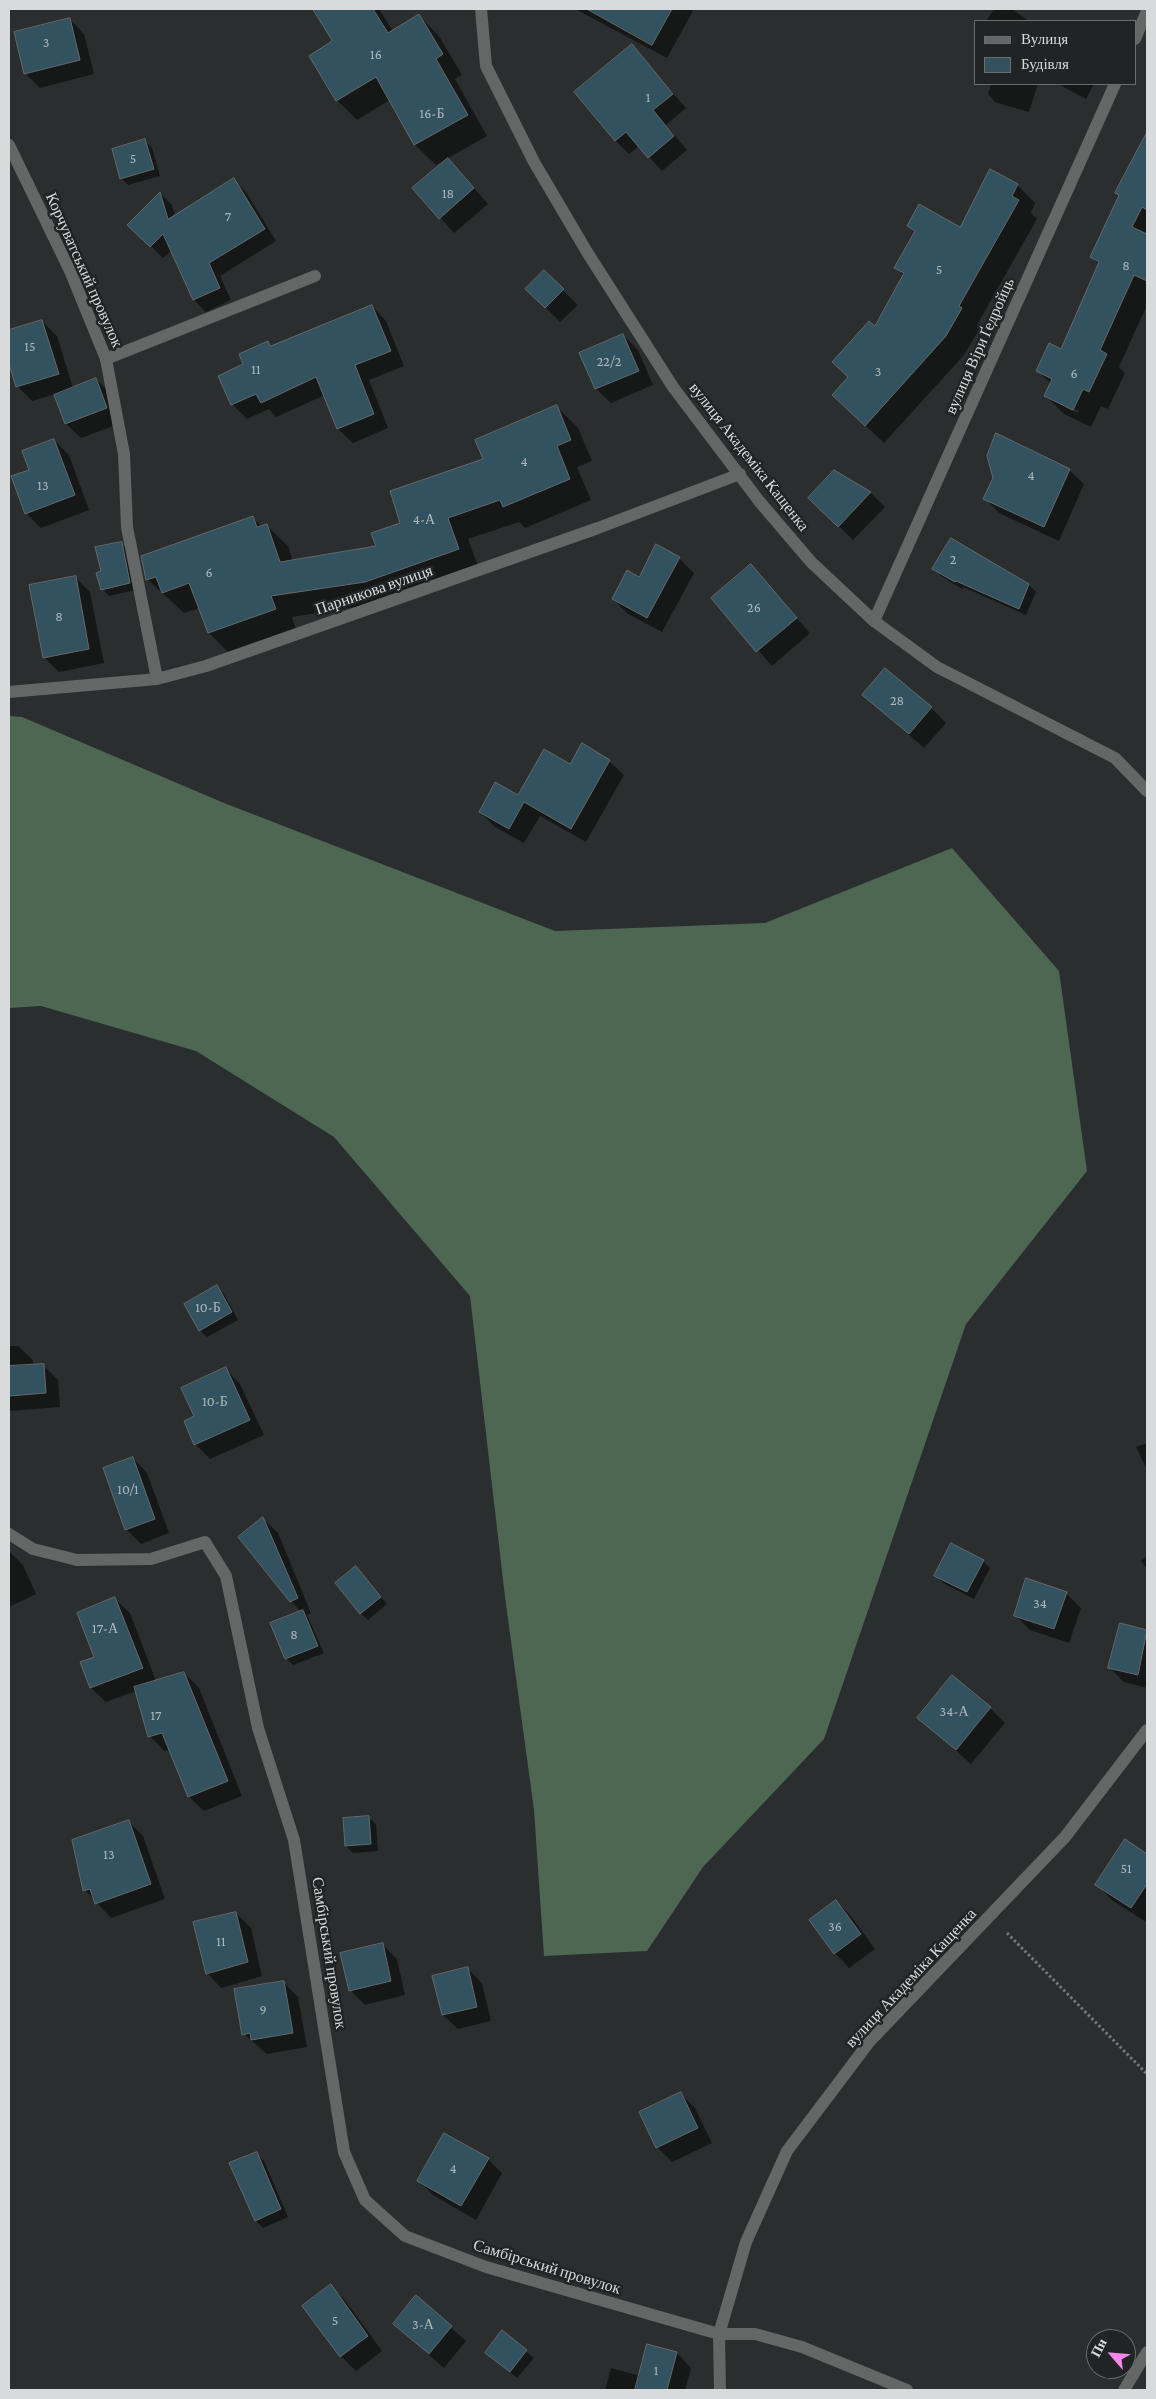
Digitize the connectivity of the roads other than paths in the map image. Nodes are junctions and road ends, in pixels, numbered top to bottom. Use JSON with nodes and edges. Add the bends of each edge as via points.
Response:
{"nodes":[{"id":1,"x":481,"y":9,"type":"edge"},
{"id":2,"x":1147,"y":11,"type":"edge"},
{"id":3,"x":1136,"y":37,"type":"edge"},
{"id":4,"x":1115,"y":85,"type":"edge"},
{"id":5,"x":9,"y":145,"type":"edge"},
{"id":6,"x":315,"y":276,"type":"dead end"},
{"id":7,"x":106,"y":359,"type":"junction"},
{"id":8,"x":740,"y":474,"type":"junction"},
{"id":9,"x":874,"y":621,"type":"junction"},
{"id":10,"x":157,"y":679,"type":"junction"},
{"id":11,"x":9,"y":692,"type":"edge"},
{"id":12,"x":1147,"y":791,"type":"edge"},
{"id":13,"x":9,"y":1534,"type":"edge"},
{"id":14,"x":1147,"y":1730,"type":"edge"},
{"id":15,"x":719,"y":2334,"type":"junction"},
{"id":16,"x":1147,"y":2352,"type":"edge"},
{"id":17,"x":720,"y":2390,"type":"edge"},
{"id":18,"x":907,"y":2390,"type":"edge"},
{"id":19,"x":1124,"y":2390,"type":"edge"}],
"edges":[{"from":1,"to":8,"type":"street","name":"вулиця Академіка Кащенка","via":[[486,66],[534,162],[673,387]]},
{"from":2,"to":3,"type":"street"},
{"from":4,"to":9,"type":"street","name":"вулиця Віри Ґедройць"},
{"from":5,"to":7,"type":"street","name":"Корчуватський провулок","via":[[71,273]]},
{"from":6,"to":7,"type":"street"},
{"from":7,"to":10,"type":"street","name":"Корчуватський провулок","via":[[124,454],[126,527]]},
{"from":8,"to":9,"type":"street","name":"вулиця Академіка Кащенка","via":[[811,562]]},
{"from":8,"to":10,"type":"street","name":"Парникова вулиця","via":[[598,528],[206,666]]},
{"from":9,"to":12,"type":"street","name":"вулиця Академіка Кащенка","via":[[937,667],[1115,758]]},
{"from":10,"to":11,"type":"street","name":"Парникова вулиця"},
{"from":13,"to":15,"type":"street","name":"Самбірський провулок","via":[[33,1549],[77,1560],[151,1559],[205,1542],[226,1576],[258,1728],[294,1840],[344,2152],[365,2200],[405,2236],[486,2267]]},
{"from":14,"to":15,"type":"street","name":"вулиця Академіка Кащенка","via":[[1065,1838],[870,2041],[787,2151],[746,2242]]},
{"from":15,"to":17,"type":"street","name":"вулиця Академіка Кащенка"},
{"from":15,"to":18,"type":"street","via":[[755,2334],[802,2347]]},
{"from":16,"to":19,"type":"street"}]}
